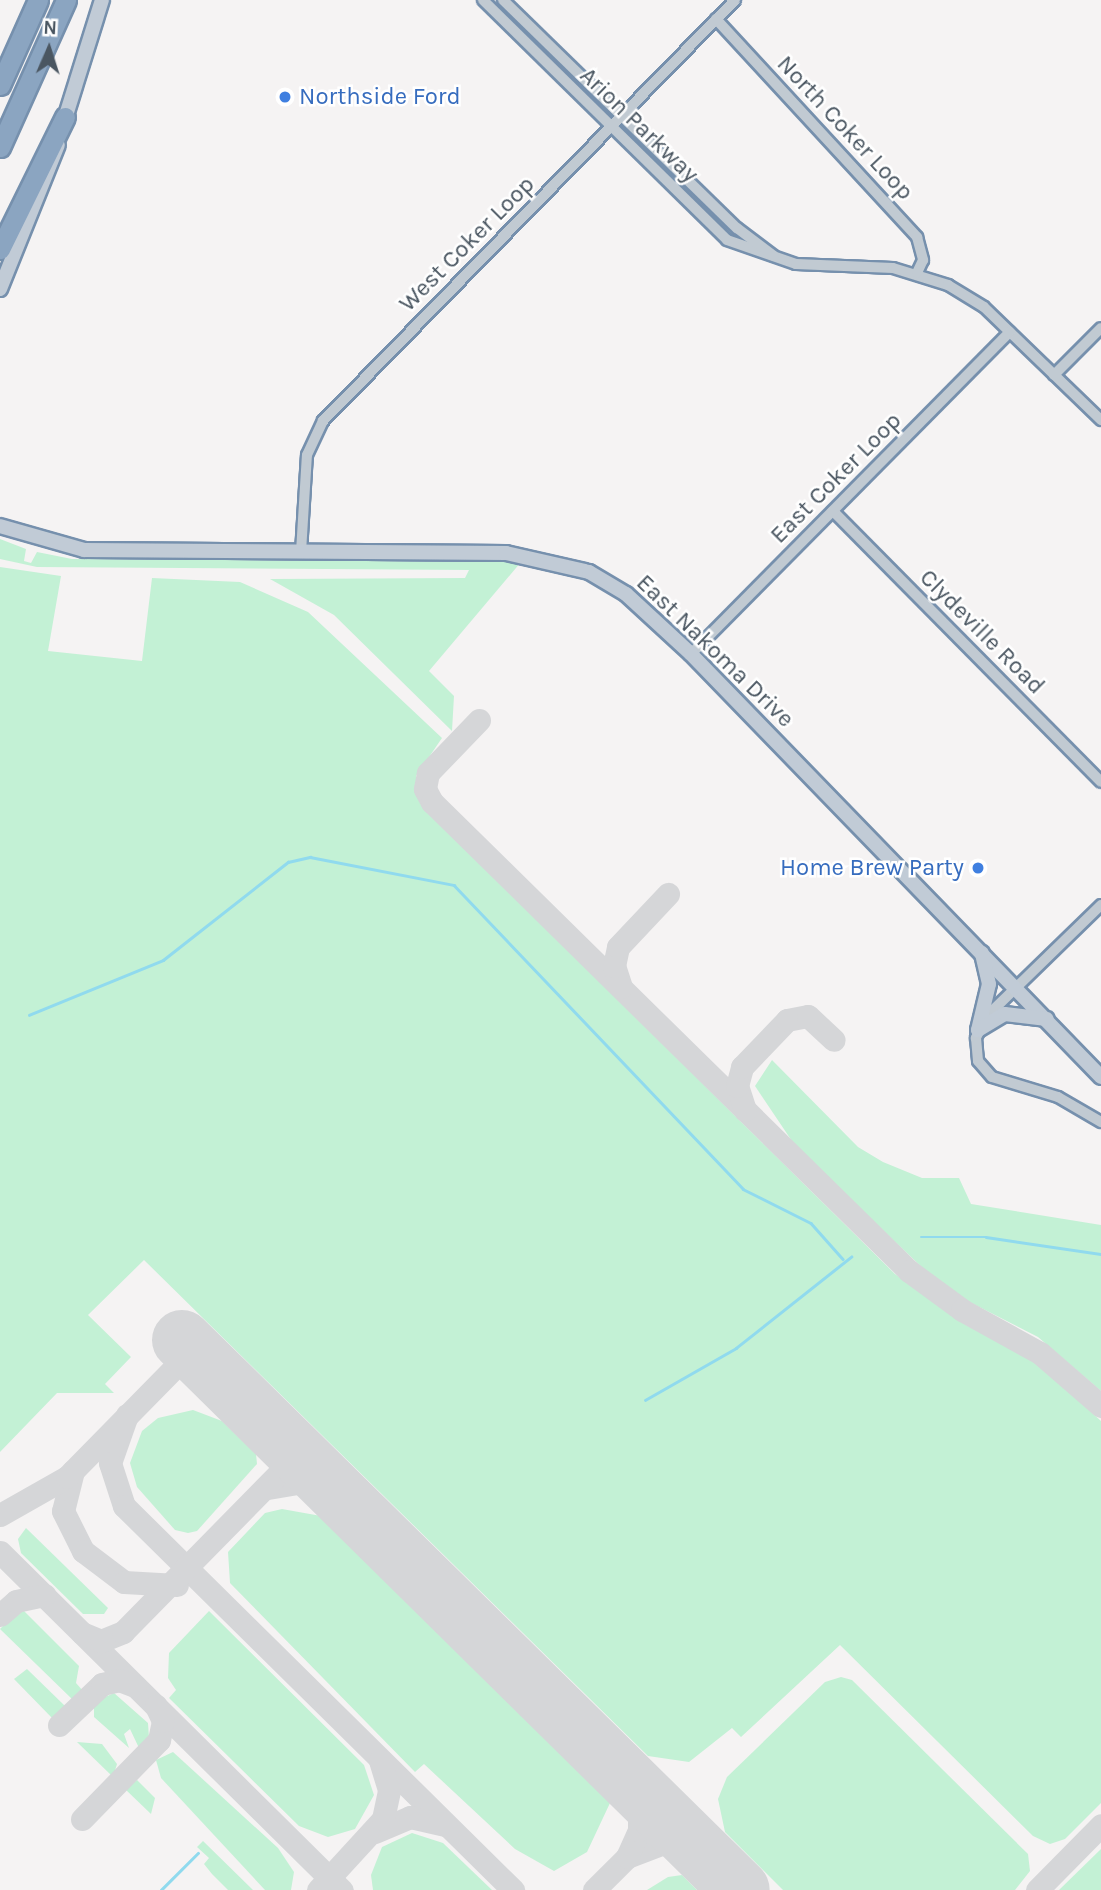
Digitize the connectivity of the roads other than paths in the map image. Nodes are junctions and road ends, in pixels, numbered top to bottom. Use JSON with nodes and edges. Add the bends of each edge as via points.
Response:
{"nodes":[{"id":1,"x":38,"y":0,"type":"edge"},
{"id":2,"x":66,"y":0,"type":"edge"},
{"id":3,"x":102,"y":0,"type":"edge"},
{"id":4,"x":483,"y":0,"type":"edge"},
{"id":5,"x":503,"y":0,"type":"edge"},
{"id":6,"x":735,"y":0,"type":"edge"},
{"id":7,"x":716,"y":19,"type":"junction"},
{"id":8,"x":0,"y":85,"type":"edge"},
{"id":9,"x":65,"y":117,"type":"junction"},
{"id":10,"x":621,"y":119,"type":"junction"},
{"id":11,"x":611,"y":129,"type":"junction"},
{"id":12,"x":0,"y":147,"type":"edge"},
{"id":13,"x":0,"y":249,"type":"edge"},
{"id":14,"x":780,"y":260,"type":"junction"},
{"id":15,"x":918,"y":273,"type":"junction"},
{"id":16,"x":0,"y":289,"type":"edge"},
{"id":17,"x":1101,"y":328,"type":"edge"},
{"id":18,"x":1010,"y":332,"type":"junction"},
{"id":19,"x":1054,"y":375,"type":"junction"},
{"id":20,"x":1101,"y":420,"type":"edge"},
{"id":21,"x":833,"y":511,"type":"junction"},
{"id":22,"x":0,"y":526,"type":"edge"},
{"id":23,"x":301,"y":551,"type":"junction"},
{"id":24,"x":691,"y":654,"type":"junction"},
{"id":25,"x":1101,"y":782,"type":"edge"},
{"id":26,"x":1101,"y":905,"type":"edge"},
{"id":27,"x":982,"y":951,"type":"junction"},
{"id":28,"x":1016,"y":987,"type":"junction"},
{"id":29,"x":1046,"y":1019,"type":"junction"},
{"id":30,"x":978,"y":1030,"type":"junction"},
{"id":31,"x":1101,"y":1077,"type":"edge"},
{"id":32,"x":1101,"y":1122,"type":"edge"}],
"edges":[{"from":1,"to":8,"type":"highway"},
{"from":2,"to":12,"type":"highway"},
{"from":3,"to":9,"type":"main road"},
{"from":4,"to":11,"type":"street","name":"Arion Parkway"},
{"from":5,"to":10,"type":"street","name":"Arion Parkway"},
{"from":6,"to":7,"type":"street","name":"West Coker Loop"},
{"from":7,"to":10,"type":"street","name":"West Coker Loop"},
{"from":7,"to":15,"type":"street","name":"North Coker Loop","via":[[917,237],[923,260]]},
{"from":9,"to":13,"type":"highway"},
{"from":9,"to":16,"type":"main road","via":[[48,178]]},
{"from":10,"to":11,"type":"street","name":"West Coker Loop"},
{"from":10,"to":14,"type":"street","name":"Arion Parkway"},
{"from":11,"to":14,"type":"street","name":"Arion Parkway","via":[[727,240]]},
{"from":11,"to":23,"type":"street","name":"West Coker Loop","via":[[323,421],[307,455]]},
{"from":14,"to":15,"type":"street","name":"Arion Parkway"},
{"from":15,"to":18,"type":"street","name":"Arion Parkway","via":[[961,292]]},
{"from":17,"to":19,"type":"street"},
{"from":18,"to":19,"type":"street","name":"Arion Parkway"},
{"from":18,"to":21,"type":"street","name":"East Coker Loop"},
{"from":19,"to":20,"type":"street","name":"Arion Parkway"},
{"from":21,"to":24,"type":"street","name":"East Coker Loop"},
{"from":21,"to":25,"type":"street","name":"Clydeville Road"},
{"from":22,"to":23,"type":"main road","name":"East Nakoma Drive","via":[[84,550]]},
{"from":23,"to":24,"type":"main road","name":"East Nakoma Drive","via":[[548,558],[626,594]]},
{"from":24,"to":27,"type":"main road","name":"East Nakoma Drive"},
{"from":26,"to":28,"type":"street"},
{"from":27,"to":28,"type":"main road","name":"East Nakoma Drive"},
{"from":27,"to":30,"type":"main road","via":[[989,984]]},
{"from":28,"to":29,"type":"main road","name":"East Nakoma Drive"},
{"from":28,"to":30,"type":"street"},
{"from":29,"to":30,"type":"main road","via":[[1004,1014]]},
{"from":29,"to":31,"type":"main road","name":"East Nakoma Drive"},
{"from":30,"to":32,"type":"street","via":[[978,1060],[992,1077],[1071,1102]]}]}
